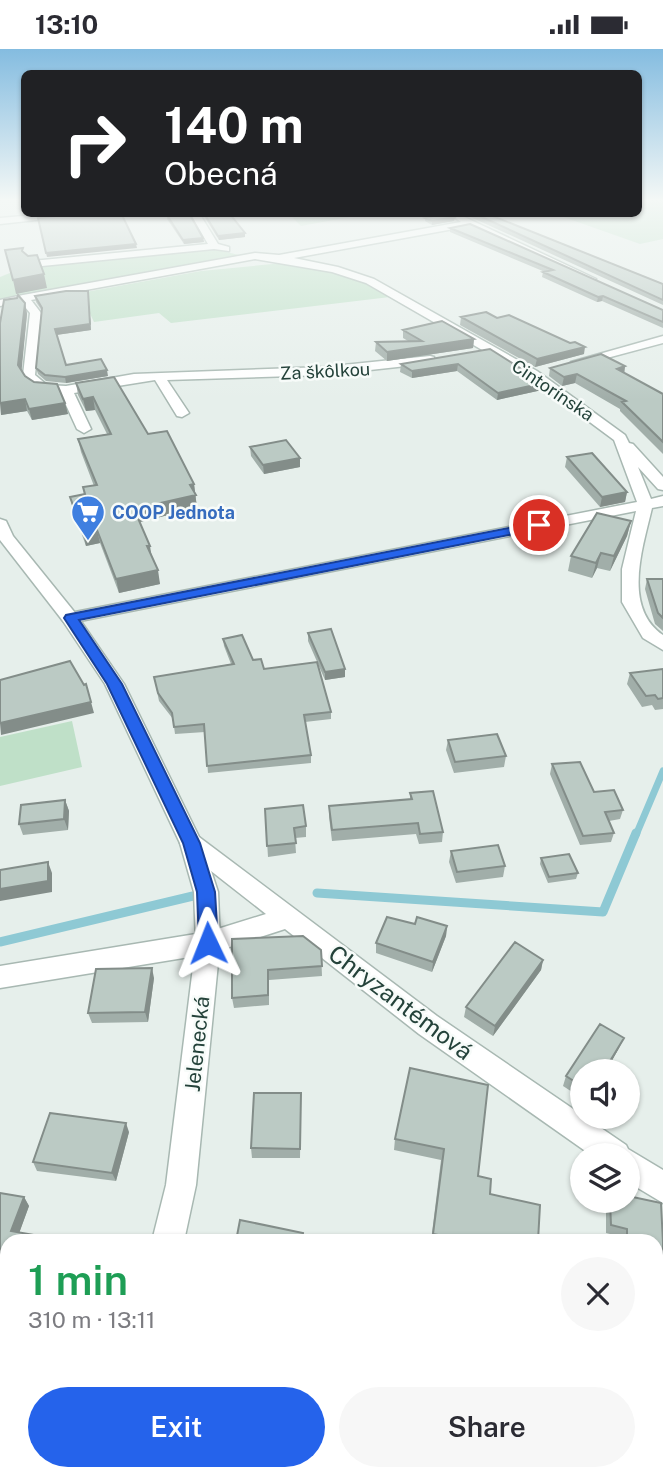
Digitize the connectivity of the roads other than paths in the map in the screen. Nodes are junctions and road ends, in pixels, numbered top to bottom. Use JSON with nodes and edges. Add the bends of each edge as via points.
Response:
{"nodes":[{"id":1,"x":44,"y":266,"type":"edge"},
{"id":2,"x":117,"y":266,"type":"edge"},
{"id":3,"x":152,"y":266,"type":"edge"},
{"id":4,"x":322,"y":266,"type":"edge"},
{"id":5,"x":563,"y":266,"type":"edge"},
{"id":6,"x":86,"y":272,"type":"junction"},
{"id":7,"x":603,"y":284,"type":"edge"},
{"id":8,"x":23,"y":298,"type":"junction"},
{"id":9,"x":0,"y":303,"type":"edge"},
{"id":10,"x":663,"y":339,"type":"edge"},
{"id":11,"x":490,"y":351,"type":"junction"},
{"id":12,"x":464,"y":355,"type":"edge"},
{"id":13,"x":437,"y":359,"type":"edge"},
{"id":14,"x":559,"y":367,"type":"edge"},
{"id":15,"x":159,"y":377,"type":"junction"},
{"id":16,"x":66,"y":390,"type":"junction"},
{"id":17,"x":181,"y":414,"type":"dead end"},
{"id":18,"x":84,"y":429,"type":"dead end"},
{"id":19,"x":620,"y":438,"type":"junction"},
{"id":20,"x":663,"y":487,"type":"edge"},
{"id":21,"x":663,"y":501,"type":"edge"},
{"id":22,"x":645,"y":504,"type":"junction"},
{"id":23,"x":0,"y":524,"type":"edge"},
{"id":24,"x":70,"y":618,"type":"junction"},
{"id":25,"x":663,"y":644,"type":"edge"},
{"id":26,"x":191,"y":843,"type":"junction"},
{"id":27,"x":290,"y":917,"type":"junction"},
{"id":28,"x":208,"y":943,"type":"junction"},
{"id":29,"x":0,"y":977,"type":"edge"},
{"id":30,"x":599,"y":1143,"type":"edge"},
{"id":31,"x":640,"y":1172,"type":"edge"},
{"id":32,"x":663,"y":1188,"type":"edge"},
{"id":33,"x":170,"y":1234,"type":"edge"}],
"edges":[{"from":1,"to":6,"type":"street"},
{"from":2,"to":6,"type":"street"},
{"from":3,"to":6,"type":"street"},
{"from":4,"to":11,"type":"street","name":"Cintorínska","via":[[370,281]]},
{"from":5,"to":7,"type":"street"},
{"from":6,"to":8,"type":"street"},
{"from":8,"to":9,"type":"street"},
{"from":8,"to":16,"type":"street","name":"Za škôlkou","via":[[36,313],[29,375],[42,389]]},
{"from":10,"to":14,"type":"street"},
{"from":11,"to":12,"type":"street"},
{"from":11,"to":19,"type":"street","name":"Cintorínska","via":[[539,372]]},
{"from":13,"to":15,"type":"street","name":"Za škôlkou","via":[[370,370]]},
{"from":15,"to":16,"type":"street","name":"Za škôlkou"},
{"from":15,"to":17,"type":"street"},
{"from":16,"to":18,"type":"street"},
{"from":19,"to":20,"type":"street","name":"Cintorínska"},
{"from":19,"to":22,"type":"street"},
{"from":21,"to":22,"type":"street"},
{"from":22,"to":24,"type":"street"},
{"from":22,"to":25,"type":"street","via":[[630,569],[631,602],[649,634]]},
{"from":23,"to":24,"type":"street","name":"Jelenecká"},
{"from":24,"to":26,"type":"street","name":"Jelenecká","via":[[114,684]]},
{"from":26,"to":27,"type":"street","name":"Chryzantémová"},
{"from":26,"to":28,"type":"street","name":"Jelenecká","via":[[206,892]]},
{"from":27,"to":28,"type":"street"},
{"from":27,"to":30,"type":"street","name":"Chryzantémová","via":[[428,1025]]},
{"from":28,"to":29,"type":"street"},
{"from":28,"to":33,"type":"street","name":"Jelenecká","via":[[181,1185]]},
{"from":31,"to":32,"type":"street"}]}
